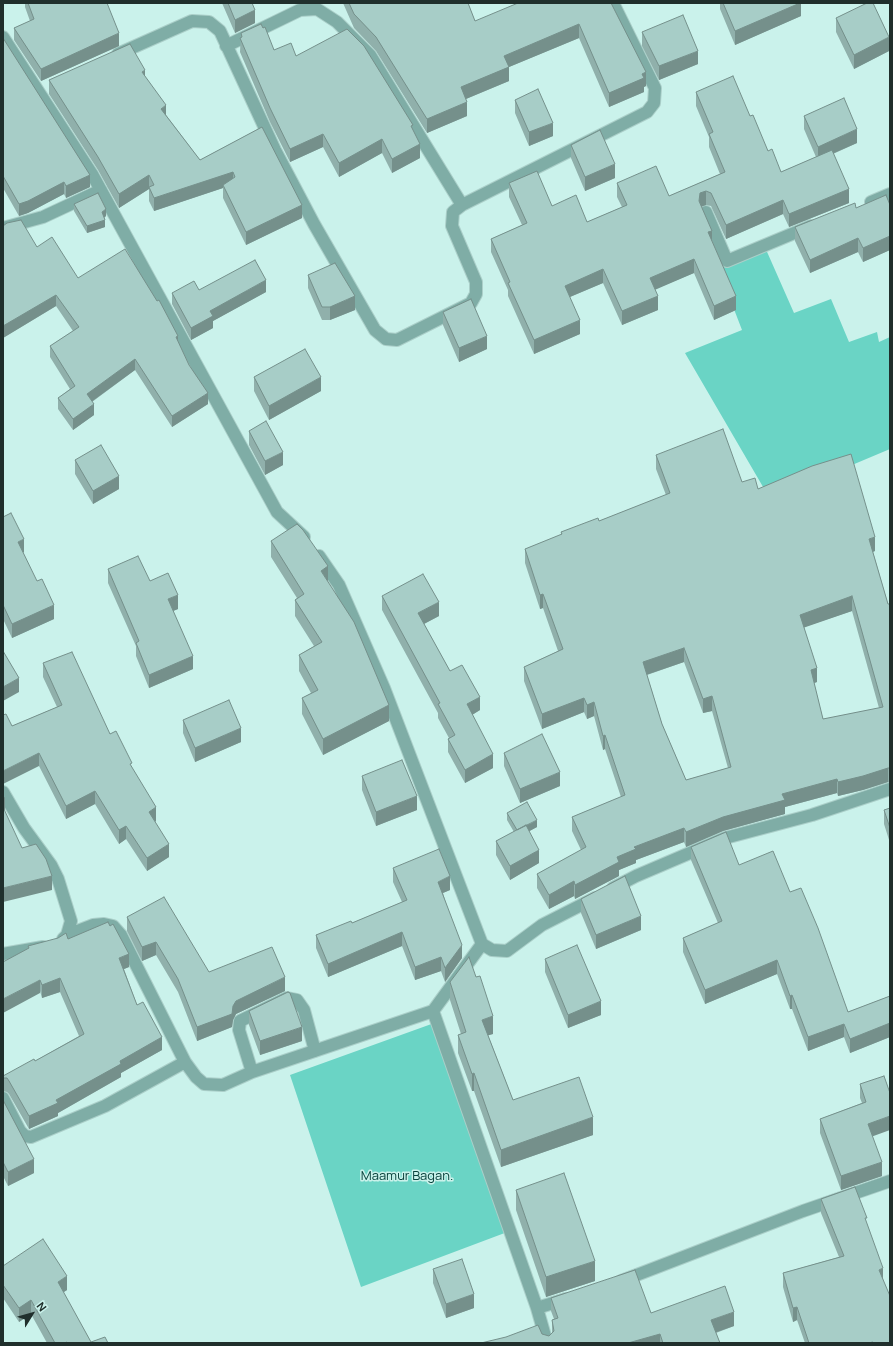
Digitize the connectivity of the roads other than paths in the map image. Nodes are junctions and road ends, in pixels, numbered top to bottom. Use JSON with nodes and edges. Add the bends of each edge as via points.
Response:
{"nodes":[{"id":1,"x":613,"y":3,"type":"edge"},
{"id":2,"x":3,"y":37,"type":"edge"},
{"id":3,"x":226,"y":46,"type":"junction"},
{"id":4,"x":108,"y":58,"type":"edge"},
{"id":5,"x":101,"y":190,"type":"junction"},
{"id":6,"x":890,"y":194,"type":"edge"},
{"id":7,"x":462,"y":205,"type":"junction"},
{"id":8,"x":857,"y":208,"type":"edge"},
{"id":9,"x":706,"y":212,"type":"dead end"},
{"id":10,"x":822,"y":222,"type":"edge"},
{"id":11,"x":3,"y":228,"type":"edge"},
{"id":12,"x":890,"y":789,"type":"edge"},
{"id":13,"x":3,"y":792,"type":"edge"},
{"id":14,"x":67,"y":935,"type":"junction"},
{"id":15,"x":482,"y":944,"type":"junction"},
{"id":16,"x":3,"y":954,"type":"edge"},
{"id":17,"x":433,"y":1011,"type":"junction"},
{"id":18,"x":315,"y":1051,"type":"junction"},
{"id":19,"x":185,"y":1062,"type":"junction"},
{"id":20,"x":252,"y":1072,"type":"junction"},
{"id":21,"x":3,"y":1098,"type":"edge"},
{"id":22,"x":890,"y":1181,"type":"edge"},
{"id":23,"x":609,"y":1285,"type":"edge"},
{"id":24,"x":580,"y":1294,"type":"edge"},
{"id":25,"x":537,"y":1308,"type":"junction"},
{"id":26,"x":548,"y":1343,"type":"edge"}],
"edges":[{"from":1,"to":7,"type":"street","via":[[655,88],[654,103],[647,112]]},
{"from":2,"to":5,"type":"street","via":[[42,88]]},
{"from":3,"to":4,"type":"street","via":[[220,31],[208,22],[192,21]]},
{"from":3,"to":7,"type":"street","via":[[300,10],[317,9],[337,22],[370,55]]},
{"from":3,"to":7,"type":"street","via":[[275,150],[314,224],[375,330],[386,339],[397,340],[471,303],[476,294],[476,282],[452,226],[453,212]]},
{"from":5,"to":11,"type":"street","via":[[43,217]]},
{"from":5,"to":15,"type":"street","via":[[277,512],[309,541],[339,584],[384,688]]},
{"from":6,"to":8,"type":"street"},
{"from":9,"to":10,"type":"street","via":[[727,261]]},
{"from":12,"to":15,"type":"street","via":[[812,815],[725,838],[623,883],[542,925],[507,951],[492,950]]},
{"from":13,"to":14,"type":"street","via":[[58,879],[70,920]]},
{"from":14,"to":16,"type":"street","via":[[56,944]]},
{"from":14,"to":19,"type":"street","via":[[93,925],[113,926],[121,935]]},
{"from":15,"to":17,"type":"street"},
{"from":17,"to":18,"type":"street"},
{"from":17,"to":25,"type":"street"},
{"from":18,"to":20,"type":"street"},
{"from":18,"to":20,"type":"street","via":[[304,1010],[297,1000],[287,998],[240,1021],[239,1030]]},
{"from":19,"to":20,"type":"street","via":[[204,1084],[223,1085]]},
{"from":19,"to":21,"type":"street","via":[[105,1106],[31,1137],[20,1131]]},
{"from":22,"to":23,"type":"street","via":[[803,1211]]},
{"from":24,"to":25,"type":"street"},
{"from":25,"to":26,"type":"street"}]}
